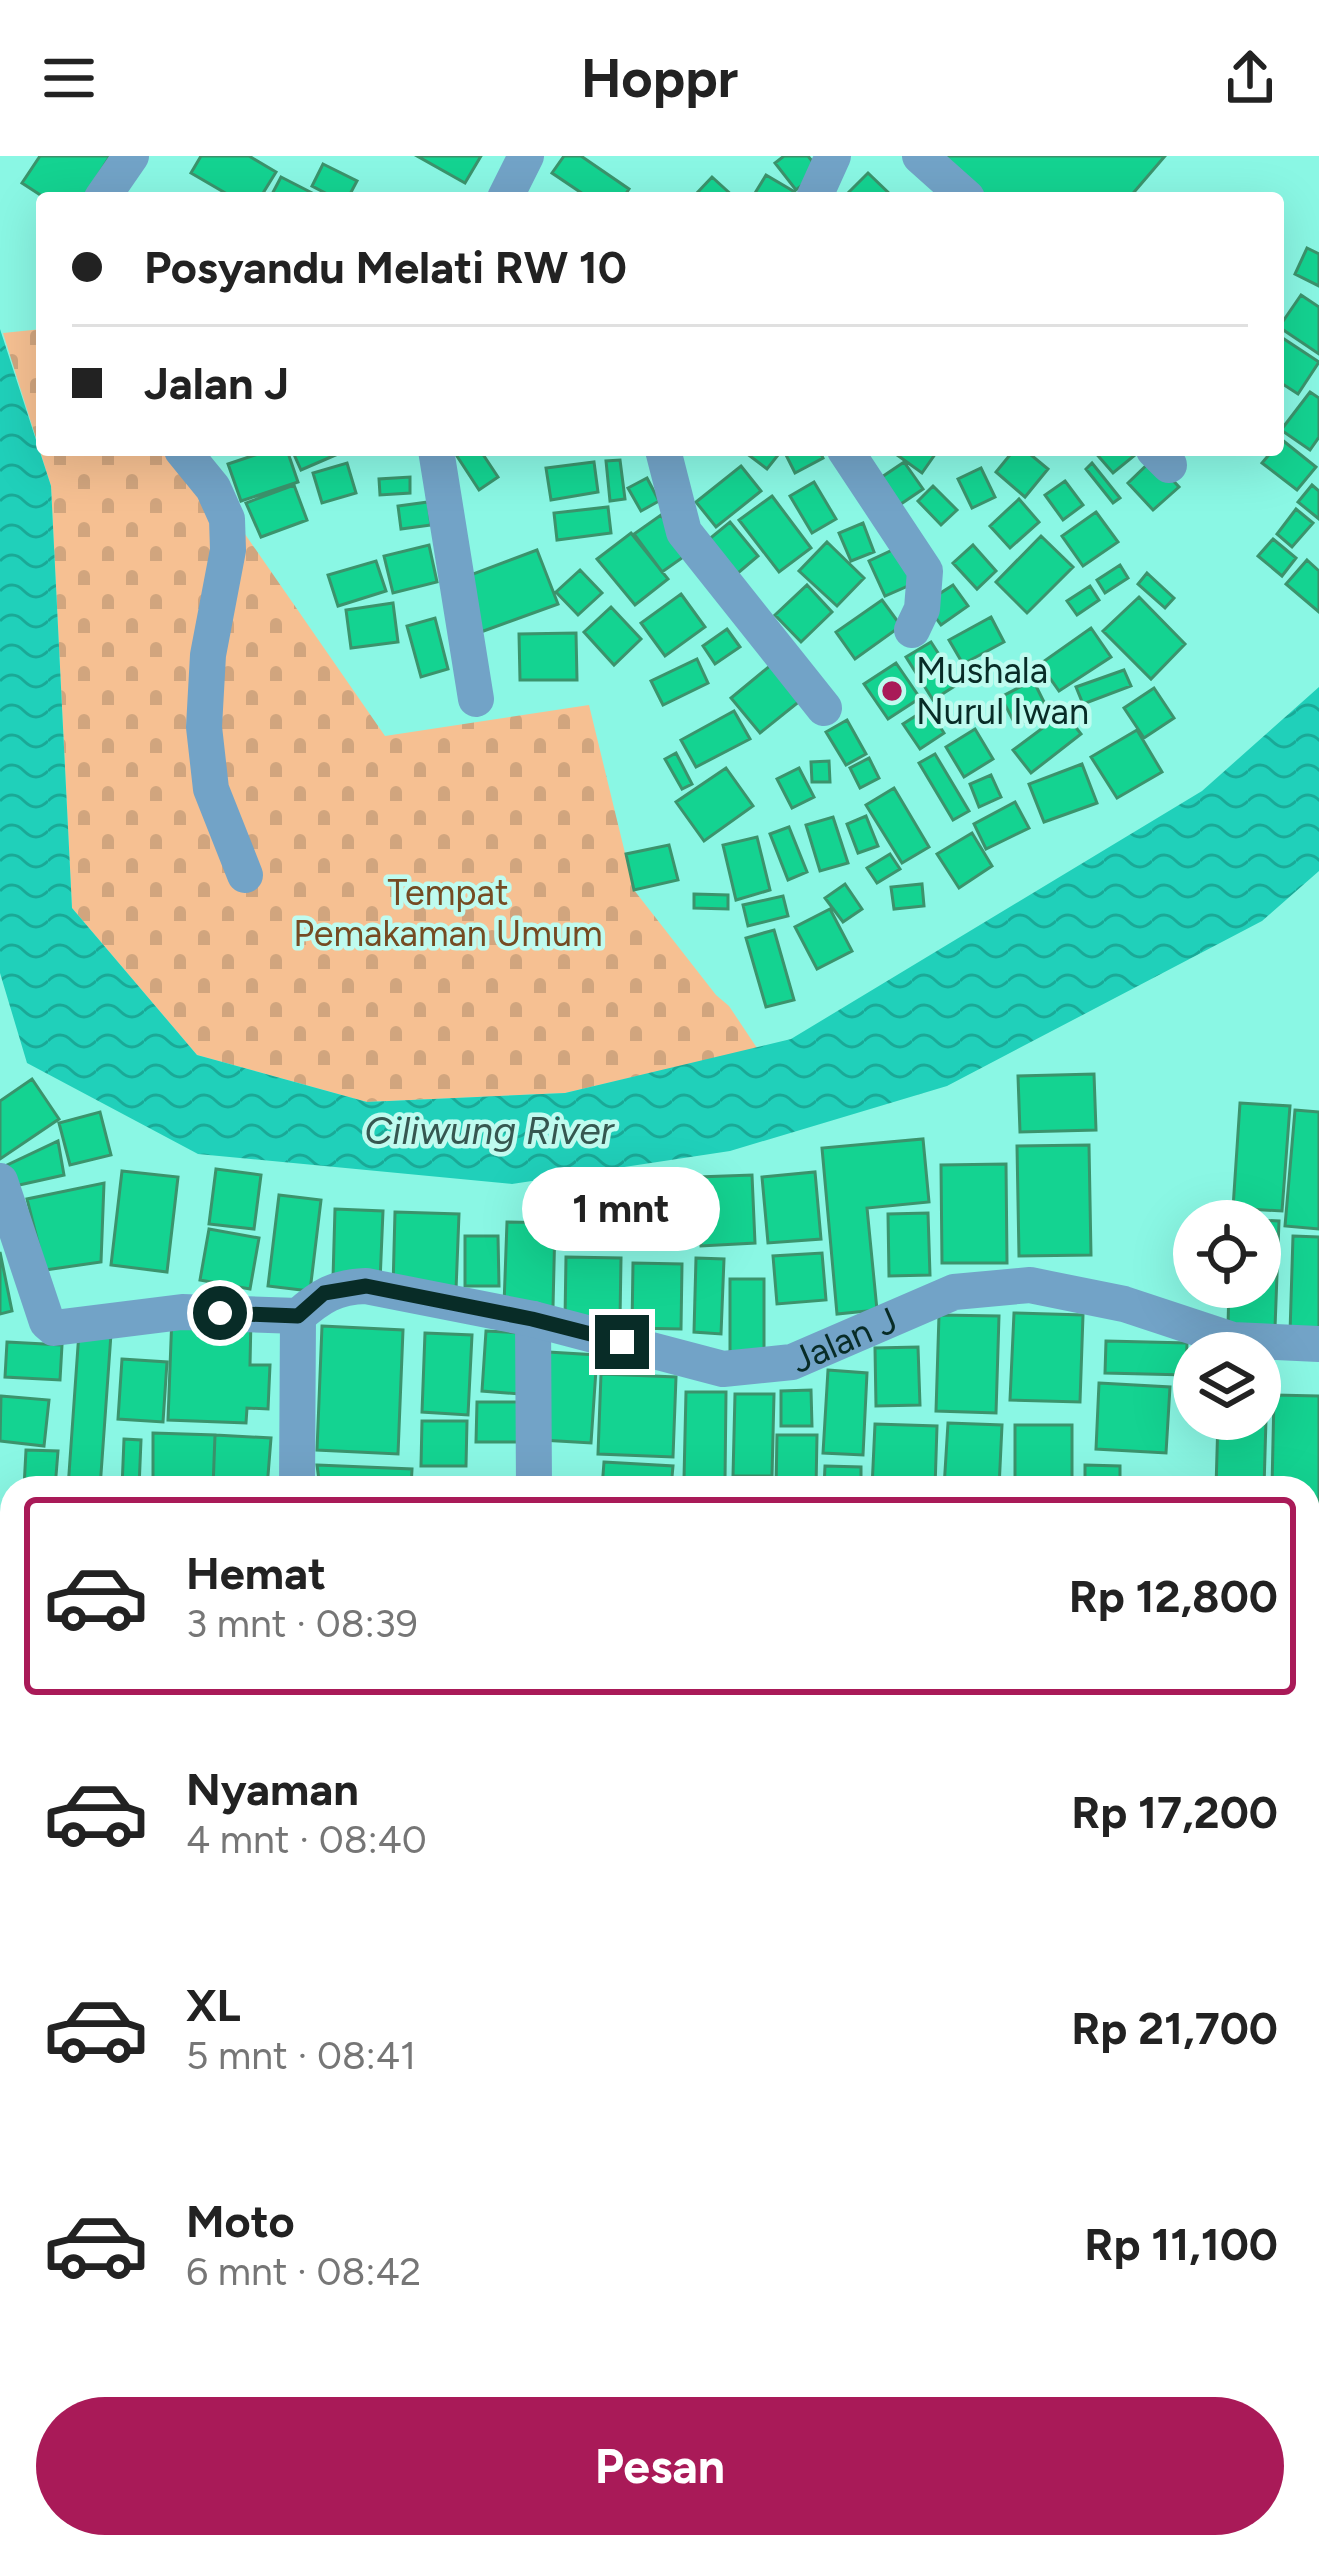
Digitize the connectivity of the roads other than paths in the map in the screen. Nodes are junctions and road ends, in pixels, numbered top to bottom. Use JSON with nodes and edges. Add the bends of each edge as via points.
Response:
{"nodes":[{"id":1,"x":131,"y":156,"type":"edge"},
{"id":2,"x":526,"y":156,"type":"edge"},
{"id":3,"x":832,"y":156,"type":"edge"},
{"id":4,"x":920,"y":156,"type":"edge"},
{"id":5,"x":106,"y":192,"type":"edge"},
{"id":6,"x":509,"y":192,"type":"edge"},
{"id":7,"x":817,"y":192,"type":"edge"},
{"id":8,"x":960,"y":192,"type":"edge"},
{"id":9,"x":187,"y":456,"type":"edge"},
{"id":10,"x":437,"y":456,"type":"edge"},
{"id":11,"x":665,"y":456,"type":"edge"},
{"id":12,"x":849,"y":456,"type":"edge"},
{"id":13,"x":912,"y":630,"type":"dead end"},
{"id":14,"x":476,"y":699,"type":"dead end"},
{"id":15,"x":824,"y":708,"type":"dead end"},
{"id":16,"x":245,"y":874,"type":"dead end"},
{"id":17,"x":0,"y":1180,"type":"edge"},
{"id":18,"x":298,"y":1316,"type":"junction"},
{"id":19,"x":532,"y":1319,"type":"junction"},
{"id":20,"x":1319,"y":1345,"type":"edge"},
{"id":21,"x":297,"y":1476,"type":"edge"},
{"id":22,"x":534,"y":1476,"type":"edge"}],
"edges":[{"from":1,"to":5,"type":"street"},
{"from":2,"to":6,"type":"street"},
{"from":3,"to":7,"type":"street"},
{"from":4,"to":8,"type":"street"},
{"from":9,"to":16,"type":"street","via":[[227,519],[204,727],[211,789]]},
{"from":10,"to":14,"type":"street"},
{"from":11,"to":15,"type":"street","via":[[684,532]]},
{"from":12,"to":13,"type":"street","via":[[925,571]]},
{"from":17,"to":18,"type":"street","via":[[54,1328],[182,1312]]},
{"from":18,"to":19,"type":"street","name":"Jalan J","via":[[324,1293],[366,1286]]},
{"from":18,"to":21,"type":"street"},
{"from":19,"to":20,"type":"street","name":"Jalan J","via":[[723,1369],[792,1362],[954,1292],[1030,1285],[1124,1304],[1234,1340]]},
{"from":19,"to":22,"type":"street"}]}
